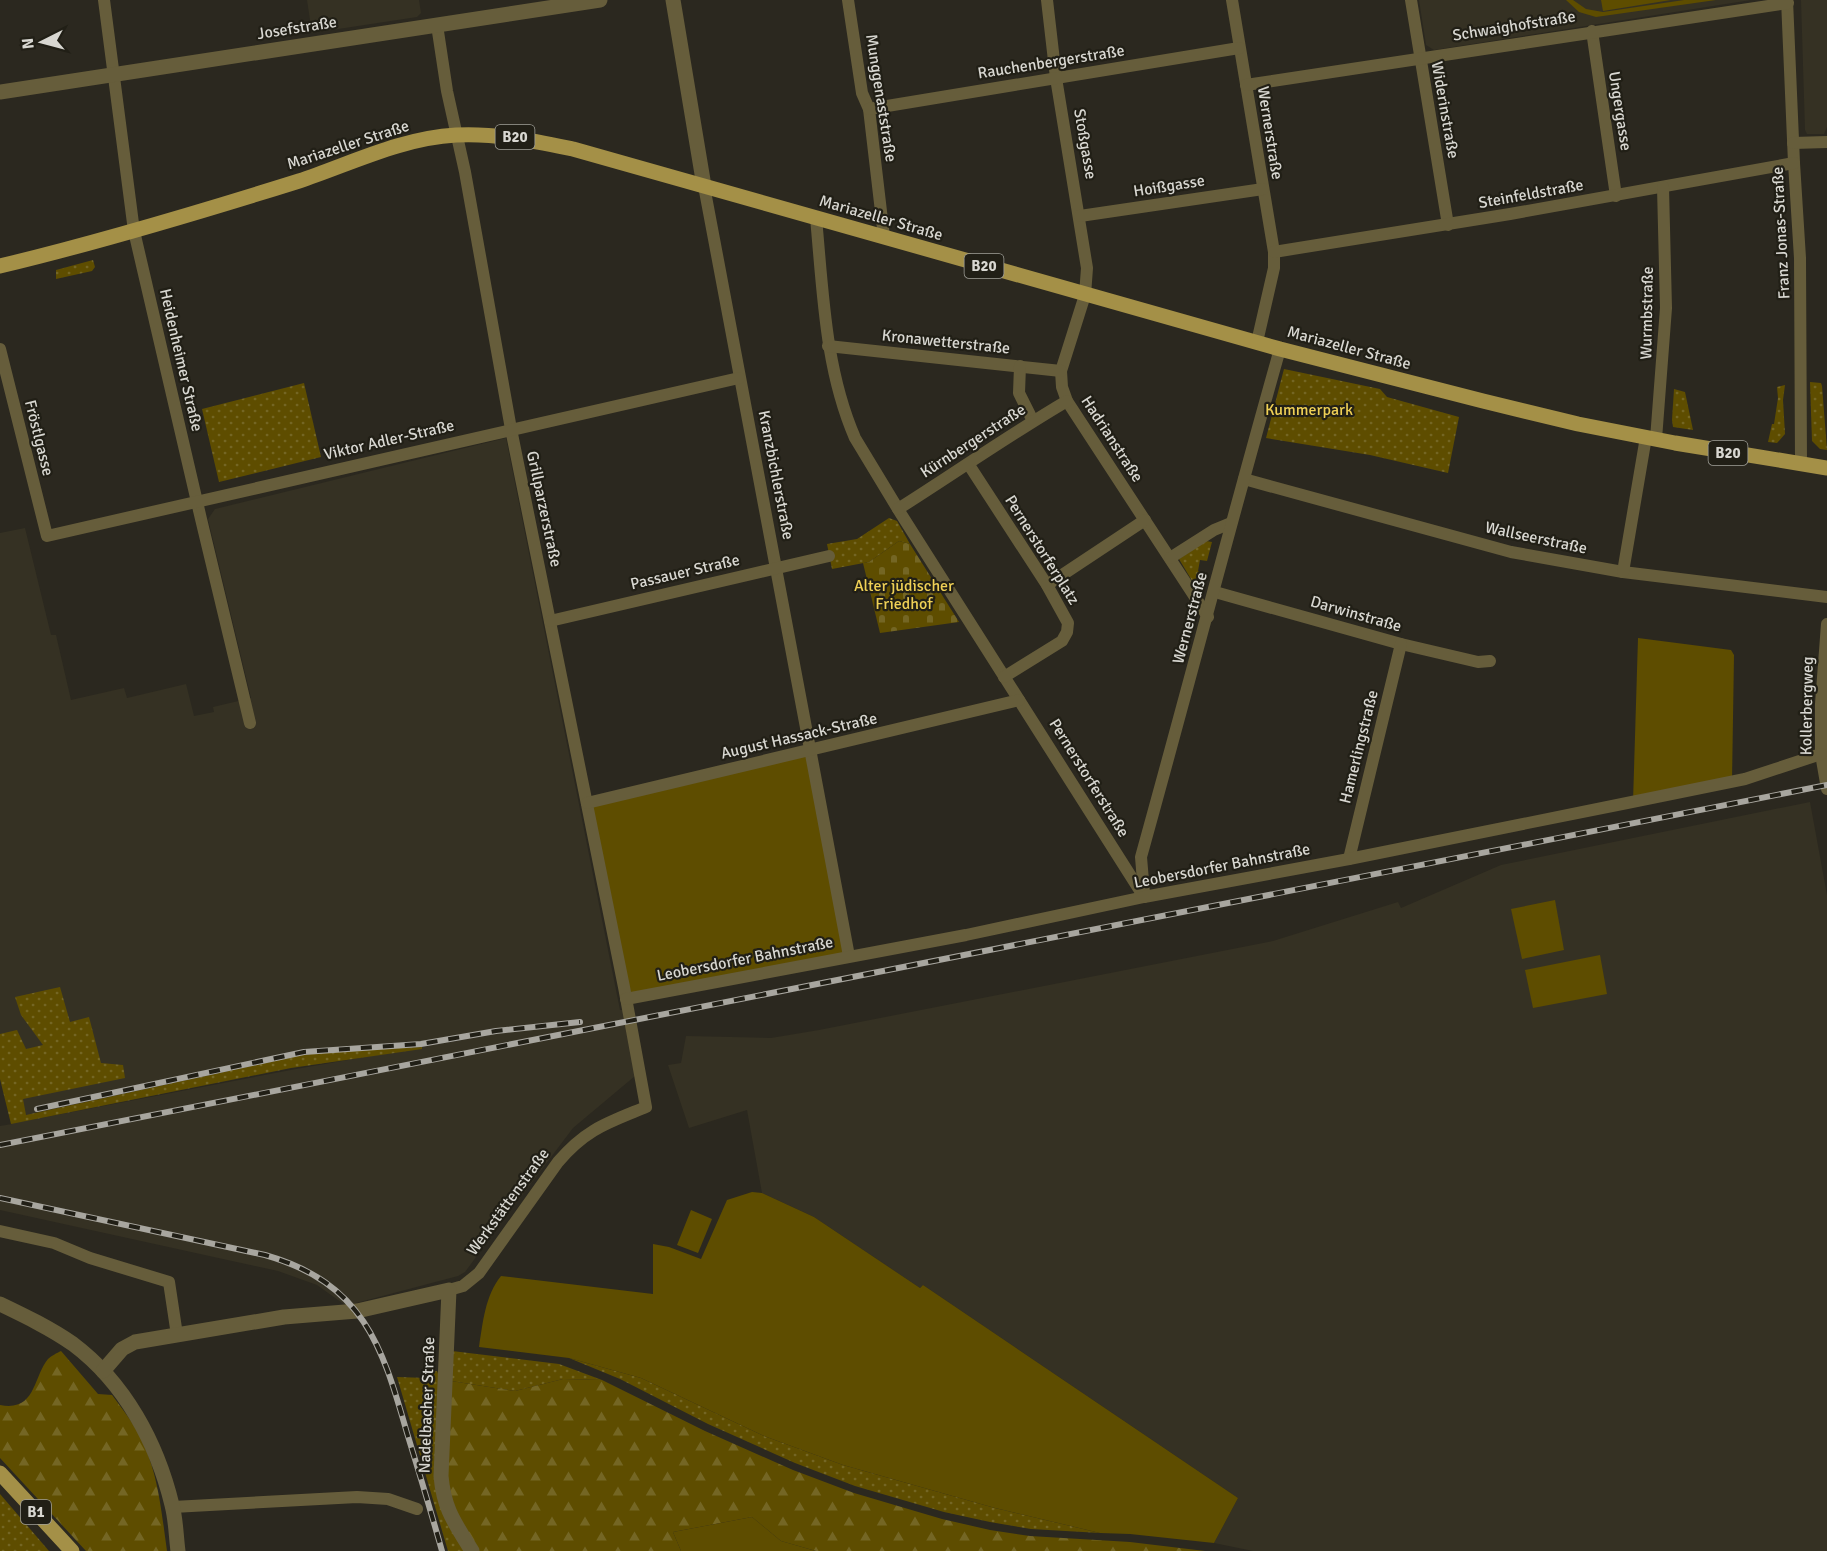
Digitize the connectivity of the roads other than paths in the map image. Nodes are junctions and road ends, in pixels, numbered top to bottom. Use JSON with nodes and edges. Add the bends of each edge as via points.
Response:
{"nodes":[{"id":1,"x":104,"y":0,"type":"edge"},
{"id":2,"x":600,"y":0,"type":"edge"},
{"id":3,"x":673,"y":0,"type":"edge"},
{"id":4,"x":848,"y":0,"type":"edge"},
{"id":5,"x":1047,"y":0,"type":"edge"},
{"id":6,"x":1232,"y":0,"type":"edge"},
{"id":7,"x":1411,"y":0,"type":"edge"},
{"id":8,"x":1787,"y":1,"type":"edge"},
{"id":9,"x":437,"y":26,"type":"junction"},
{"id":10,"x":1592,"y":31,"type":"junction"},
{"id":11,"x":1239,"y":48,"type":"junction"},
{"id":12,"x":1419,"y":58,"type":"junction"},
{"id":13,"x":113,"y":74,"type":"junction"},
{"id":14,"x":1056,"y":78,"type":"junction"},
{"id":15,"x":1246,"y":85,"type":"junction"},
{"id":16,"x":0,"y":92,"type":"edge"},
{"id":17,"x":869,"y":109,"type":"junction"},
{"id":18,"x":456,"y":135,"type":"junction"},
{"id":19,"x":1827,"y":142,"type":"edge"},
{"id":20,"x":1793,"y":143,"type":"junction"},
{"id":21,"x":1794,"y":164,"type":"junction"},
{"id":22,"x":704,"y":186,"type":"junction"},
{"id":23,"x":1663,"y":187,"type":"junction"},
{"id":24,"x":1263,"y":189,"type":"junction"},
{"id":25,"x":1616,"y":196,"type":"junction"},
{"id":26,"x":1080,"y":216,"type":"junction"},
{"id":27,"x":816,"y":218,"type":"junction"},
{"id":28,"x":1449,"y":225,"type":"junction"},
{"id":29,"x":134,"y":231,"type":"junction"},
{"id":30,"x":884,"y":237,"type":"junction"},
{"id":31,"x":1274,"y":252,"type":"junction"},
{"id":32,"x":0,"y":266,"type":"edge"},
{"id":33,"x":1085,"y":294,"type":"junction"},
{"id":34,"x":1257,"y":342,"type":"junction"},
{"id":35,"x":828,"y":346,"type":"junction"},
{"id":36,"x":0,"y":349,"type":"edge"},
{"id":37,"x":1280,"y":349,"type":"junction"},
{"id":38,"x":1020,"y":366,"type":"junction"},
{"id":39,"x":1061,"y":371,"type":"junction"},
{"id":40,"x":739,"y":378,"type":"junction"},
{"id":41,"x":1067,"y":401,"type":"junction"},
{"id":42,"x":1033,"y":421,"type":"junction"},
{"id":43,"x":510,"y":429,"type":"junction"},
{"id":44,"x":1651,"y":438,"type":"junction"},
{"id":45,"x":1801,"y":464,"type":"junction"},
{"id":46,"x":969,"y":465,"type":"junction"},
{"id":47,"x":1827,"y":468,"type":"edge"},
{"id":48,"x":1244,"y":479,"type":"junction"},
{"id":49,"x":196,"y":501,"type":"junction"},
{"id":50,"x":898,"y":509,"type":"junction"},
{"id":51,"x":1145,"y":520,"type":"junction"},
{"id":52,"x":1231,"y":523,"type":"junction"},
{"id":53,"x":47,"y":536,"type":"joint"},
{"id":54,"x":829,"y":556,"type":"dead end"},
{"id":55,"x":1170,"y":558,"type":"junction"},
{"id":56,"x":776,"y":567,"type":"junction"},
{"id":57,"x":1623,"y":572,"type":"junction"},
{"id":58,"x":1047,"y":585,"type":"junction"},
{"id":59,"x":1215,"y":592,"type":"junction"},
{"id":60,"x":1827,"y":597,"type":"edge"},
{"id":61,"x":1208,"y":617,"type":"junction"},
{"id":62,"x":550,"y":621,"type":"junction"},
{"id":63,"x":1827,"y":624,"type":"edge"},
{"id":64,"x":1401,"y":644,"type":"junction"},
{"id":65,"x":1490,"y":661,"type":"dead end"},
{"id":66,"x":1004,"y":677,"type":"junction"},
{"id":67,"x":1019,"y":700,"type":"junction"},
{"id":68,"x":250,"y":723,"type":"dead end"},
{"id":69,"x":810,"y":751,"type":"junction"},
{"id":70,"x":1821,"y":754,"type":"junction"},
{"id":71,"x":1827,"y":789,"type":"edge"},
{"id":72,"x":587,"y":803,"type":"junction"},
{"id":73,"x":1349,"y":859,"type":"junction"},
{"id":74,"x":1144,"y":897,"type":"junction"},
{"id":75,"x":849,"y":956,"type":"junction"},
{"id":76,"x":626,"y":999,"type":"junction"},
{"id":77,"x":0,"y":1231,"type":"edge"},
{"id":78,"x":449,"y":1290,"type":"junction"},
{"id":79,"x":0,"y":1304,"type":"edge"},
{"id":80,"x":177,"y":1335,"type":"junction"},
{"id":81,"x":103,"y":1371,"type":"junction"},
{"id":82,"x":0,"y":1473,"type":"edge"},
{"id":83,"x":173,"y":1507,"type":"junction"},
{"id":84,"x":417,"y":1509,"type":"dead end"},
{"id":85,"x":72,"y":1551,"type":"edge"},
{"id":86,"x":177,"y":1551,"type":"edge"},
{"id":87,"x":186,"y":1551,"type":"edge"},
{"id":88,"x":472,"y":1551,"type":"edge"}],
"edges":[{"from":1,"to":13,"type":"street","name":"Heidenheimer Straße"},
{"from":2,"to":9,"type":"street","name":"Josefstraße"},
{"from":3,"to":22,"type":"street","name":"Kranzbichlerstraße"},
{"from":4,"to":17,"type":"street","name":"Munggenaststraße","via":[[862,93]]},
{"from":5,"to":14,"type":"street","name":"Stoßgasse"},
{"from":6,"to":11,"type":"street","name":"Wernerstraße"},
{"from":7,"to":12,"type":"street","name":"Widerinstraße"},
{"from":8,"to":10,"type":"street","name":"Schwaighofstraße"},
{"from":8,"to":20,"type":"street","name":"Franz Jonas-Straße"},
{"from":9,"to":13,"type":"street","name":"Josefstraße"},
{"from":9,"to":18,"type":"street","name":"Grillparzerstraße"},
{"from":10,"to":12,"type":"street","name":"Schwaighofstraße"},
{"from":10,"to":25,"type":"street","name":"Ungergasse"},
{"from":11,"to":14,"type":"street","name":"Rauchenbergerstraße"},
{"from":11,"to":15,"type":"street","name":"Wernerstraße"},
{"from":12,"to":15,"type":"street","name":"Schwaighofstraße"},
{"from":12,"to":28,"type":"street","name":"Widerinstraße"},
{"from":13,"to":16,"type":"street","name":"Josefstraße"},
{"from":13,"to":29,"type":"street","name":"Heidenheimer Straße"},
{"from":14,"to":17,"type":"street","name":"Rauchenbergerstraße"},
{"from":14,"to":26,"type":"street","name":"Stoßgasse"},
{"from":15,"to":24,"type":"street","name":"Wernerstraße"},
{"from":17,"to":30,"type":"street","name":"Munggenaststraße"},
{"from":18,"to":22,"type":"main road","name":"Mariazeller Straße","number":"B20","via":[[515,137]]},
{"from":18,"to":29,"type":"main road","name":"Mariazeller Straße","number":"B20","via":[[408,143]]},
{"from":18,"to":43,"type":"street","name":"Grillparzerstraße"},
{"from":19,"to":20,"type":"street"},
{"from":20,"to":21,"type":"street","name":"Franz Jonas-Straße"},
{"from":21,"to":23,"type":"street","name":"Steinfeldstraße"},
{"from":21,"to":45,"type":"street","name":"Franz Jonas-Straße","via":[[1800,258]]},
{"from":22,"to":27,"type":"main road","name":"Mariazeller Straße","number":"B20"},
{"from":22,"to":40,"type":"street","name":"Kranzbichlerstraße"},
{"from":23,"to":25,"type":"street","name":"Steinfeldstraße"},
{"from":23,"to":44,"type":"street","name":"Wurmbstraße","via":[[1666,308]]},
{"from":24,"to":26,"type":"street","name":"Hoißgasse"},
{"from":24,"to":31,"type":"street","name":"Wernerstraße"},
{"from":25,"to":28,"type":"street","name":"Steinfeldstraße"},
{"from":26,"to":33,"type":"street","name":"Stoßgasse","via":[[1087,268]]},
{"from":27,"to":30,"type":"main road","name":"Mariazeller Straße","number":"B20"},
{"from":27,"to":35,"type":"street"},
{"from":28,"to":31,"type":"street","name":"Steinfeldstraße"},
{"from":29,"to":32,"type":"main road","name":"Mariazeller Straße","number":"B20"},
{"from":29,"to":49,"type":"street","name":"Heidenheimer Straße"},
{"from":30,"to":33,"type":"main road","name":"Mariazeller Straße","number":"B20"},
{"from":31,"to":34,"type":"street","name":"Wernerstraße"},
{"from":33,"to":34,"type":"main road","name":"Mariazeller Straße","number":"B20"},
{"from":33,"to":39,"type":"street","name":"Hadrianstraße"},
{"from":34,"to":37,"type":"main road","name":"Mariazeller Straße","number":"B20"},
{"from":35,"to":38,"type":"street","name":"Kronawetterstraße"},
{"from":35,"to":50,"type":"street","via":[[849,425]]},
{"from":36,"to":53,"type":"street","name":"Fröstlgasse"},
{"from":37,"to":44,"type":"main road","name":"Mariazeller Straße","number":"B20","via":[[1578,424]]},
{"from":37,"to":48,"type":"street","name":"Wernerstraße"},
{"from":38,"to":39,"type":"street","name":"Kronawetterstraße"},
{"from":38,"to":42,"type":"street","via":[[1019,393]]},
{"from":39,"to":41,"type":"street","name":"Hadrianstraße"},
{"from":40,"to":43,"type":"street","name":"Viktor Adler-Straße"},
{"from":40,"to":56,"type":"street","name":"Kranzbichlerstraße"},
{"from":41,"to":42,"type":"street","name":"Kürnbergerstraße"},
{"from":41,"to":51,"type":"street","name":"Hadrianstraße"},
{"from":42,"to":46,"type":"street","name":"Kürnbergerstraße"},
{"from":43,"to":49,"type":"street","name":"Viktor Adler-Straße"},
{"from":43,"to":62,"type":"street","name":"Grillparzerstraße"},
{"from":44,"to":45,"type":"main road","name":"Mariazeller Straße","number":"B20"},
{"from":44,"to":57,"type":"street","name":"Wurmbstraße"},
{"from":45,"to":47,"type":"main road","name":"Mariazeller Straße","number":"B20"},
{"from":46,"to":50,"type":"street","name":"Kürnbergerstraße"},
{"from":46,"to":58,"type":"street","name":"Pernerstorferplatz"},
{"from":48,"to":52,"type":"street","name":"Wernerstraße"},
{"from":48,"to":57,"type":"street","name":"Wallseerstraße","via":[[1511,552]]},
{"from":49,"to":53,"type":"street","name":"Viktor Adler-Straße"},
{"from":49,"to":68,"type":"street","name":"Heidenheimer Straße"},
{"from":50,"to":66,"type":"street"},
{"from":51,"to":55,"type":"street","name":"Hadrianstraße"},
{"from":51,"to":58,"type":"street"},
{"from":52,"to":55,"type":"street"},
{"from":52,"to":59,"type":"street","name":"Wernerstraße"},
{"from":54,"to":56,"type":"street","name":"Passauer Straße"},
{"from":55,"to":61,"type":"street","name":"Hadrianstraße"},
{"from":56,"to":62,"type":"street","name":"Passauer Straße"},
{"from":56,"to":69,"type":"street","name":"Kranzbichlerstraße"},
{"from":57,"to":60,"type":"street","name":"Wallseerstraße"},
{"from":58,"to":66,"type":"street","name":"Pernerstorferplatz","via":[[1068,624],[1067,632],[1062,641]]},
{"from":59,"to":61,"type":"street","name":"Wernerstraße"},
{"from":59,"to":64,"type":"street","name":"Darwinstraße"},
{"from":61,"to":74,"type":"street","name":"Wernerstraße","via":[[1141,857]]},
{"from":62,"to":72,"type":"street","name":"Grillparzerstraße"},
{"from":63,"to":70,"type":"street","name":"Kollerbergweg"},
{"from":64,"to":65,"type":"street","name":"Darwinstraße","via":[[1478,662]]},
{"from":64,"to":73,"type":"street","name":"Hamerlingstraße"},
{"from":66,"to":67,"type":"street","name":"Pernerstorferstraße"},
{"from":67,"to":69,"type":"street","name":"August Hassack-Straße"},
{"from":67,"to":74,"type":"street","name":"Pernerstorferstraße"},
{"from":69,"to":72,"type":"street","name":"August Hassack-Straße"},
{"from":69,"to":75,"type":"street","name":"Kranzbichlerstraße"},
{"from":70,"to":71,"type":"street","name":"Kollerbergweg"},
{"from":70,"to":73,"type":"street","name":"Leobersdorfer Bahnstraße","via":[[1745,779]]},
{"from":72,"to":76,"type":"street","name":"Grillparzerstraße"},
{"from":73,"to":74,"type":"street","name":"Leobersdorfer Bahnstraße"},
{"from":74,"to":75,"type":"street","name":"Leobersdorfer Bahnstraße"},
{"from":75,"to":76,"type":"street","name":"Leobersdorfer Bahnstraße"},
{"from":76,"to":78,"type":"street","name":"Werkstättenstraße","via":[[646,1107],[597,1128],[571,1147],[479,1273],[463,1286]]},
{"from":77,"to":80,"type":"street","via":[[54,1243],[169,1282]]},
{"from":78,"to":80,"type":"street","name":"Werkstättenstraße","via":[[357,1311],[284,1317]]},
{"from":78,"to":88,"type":"street","name":"Nadelbacher Straße","via":[[441,1476],[447,1508]]},
{"from":79,"to":81,"type":"street","via":[[72,1344]]},
{"from":80,"to":81,"type":"street","name":"Werkstättenstraße","via":[[135,1342],[122,1349]]},
{"from":81,"to":83,"type":"street","via":[[149,1437]]},
{"from":82,"to":85,"type":"main road","number":"B1"},
{"from":83,"to":84,"type":"street","via":[[357,1497],[388,1499]]},
{"from":83,"to":86,"type":"street"},
{"from":83,"to":87,"type":"street"}]}
